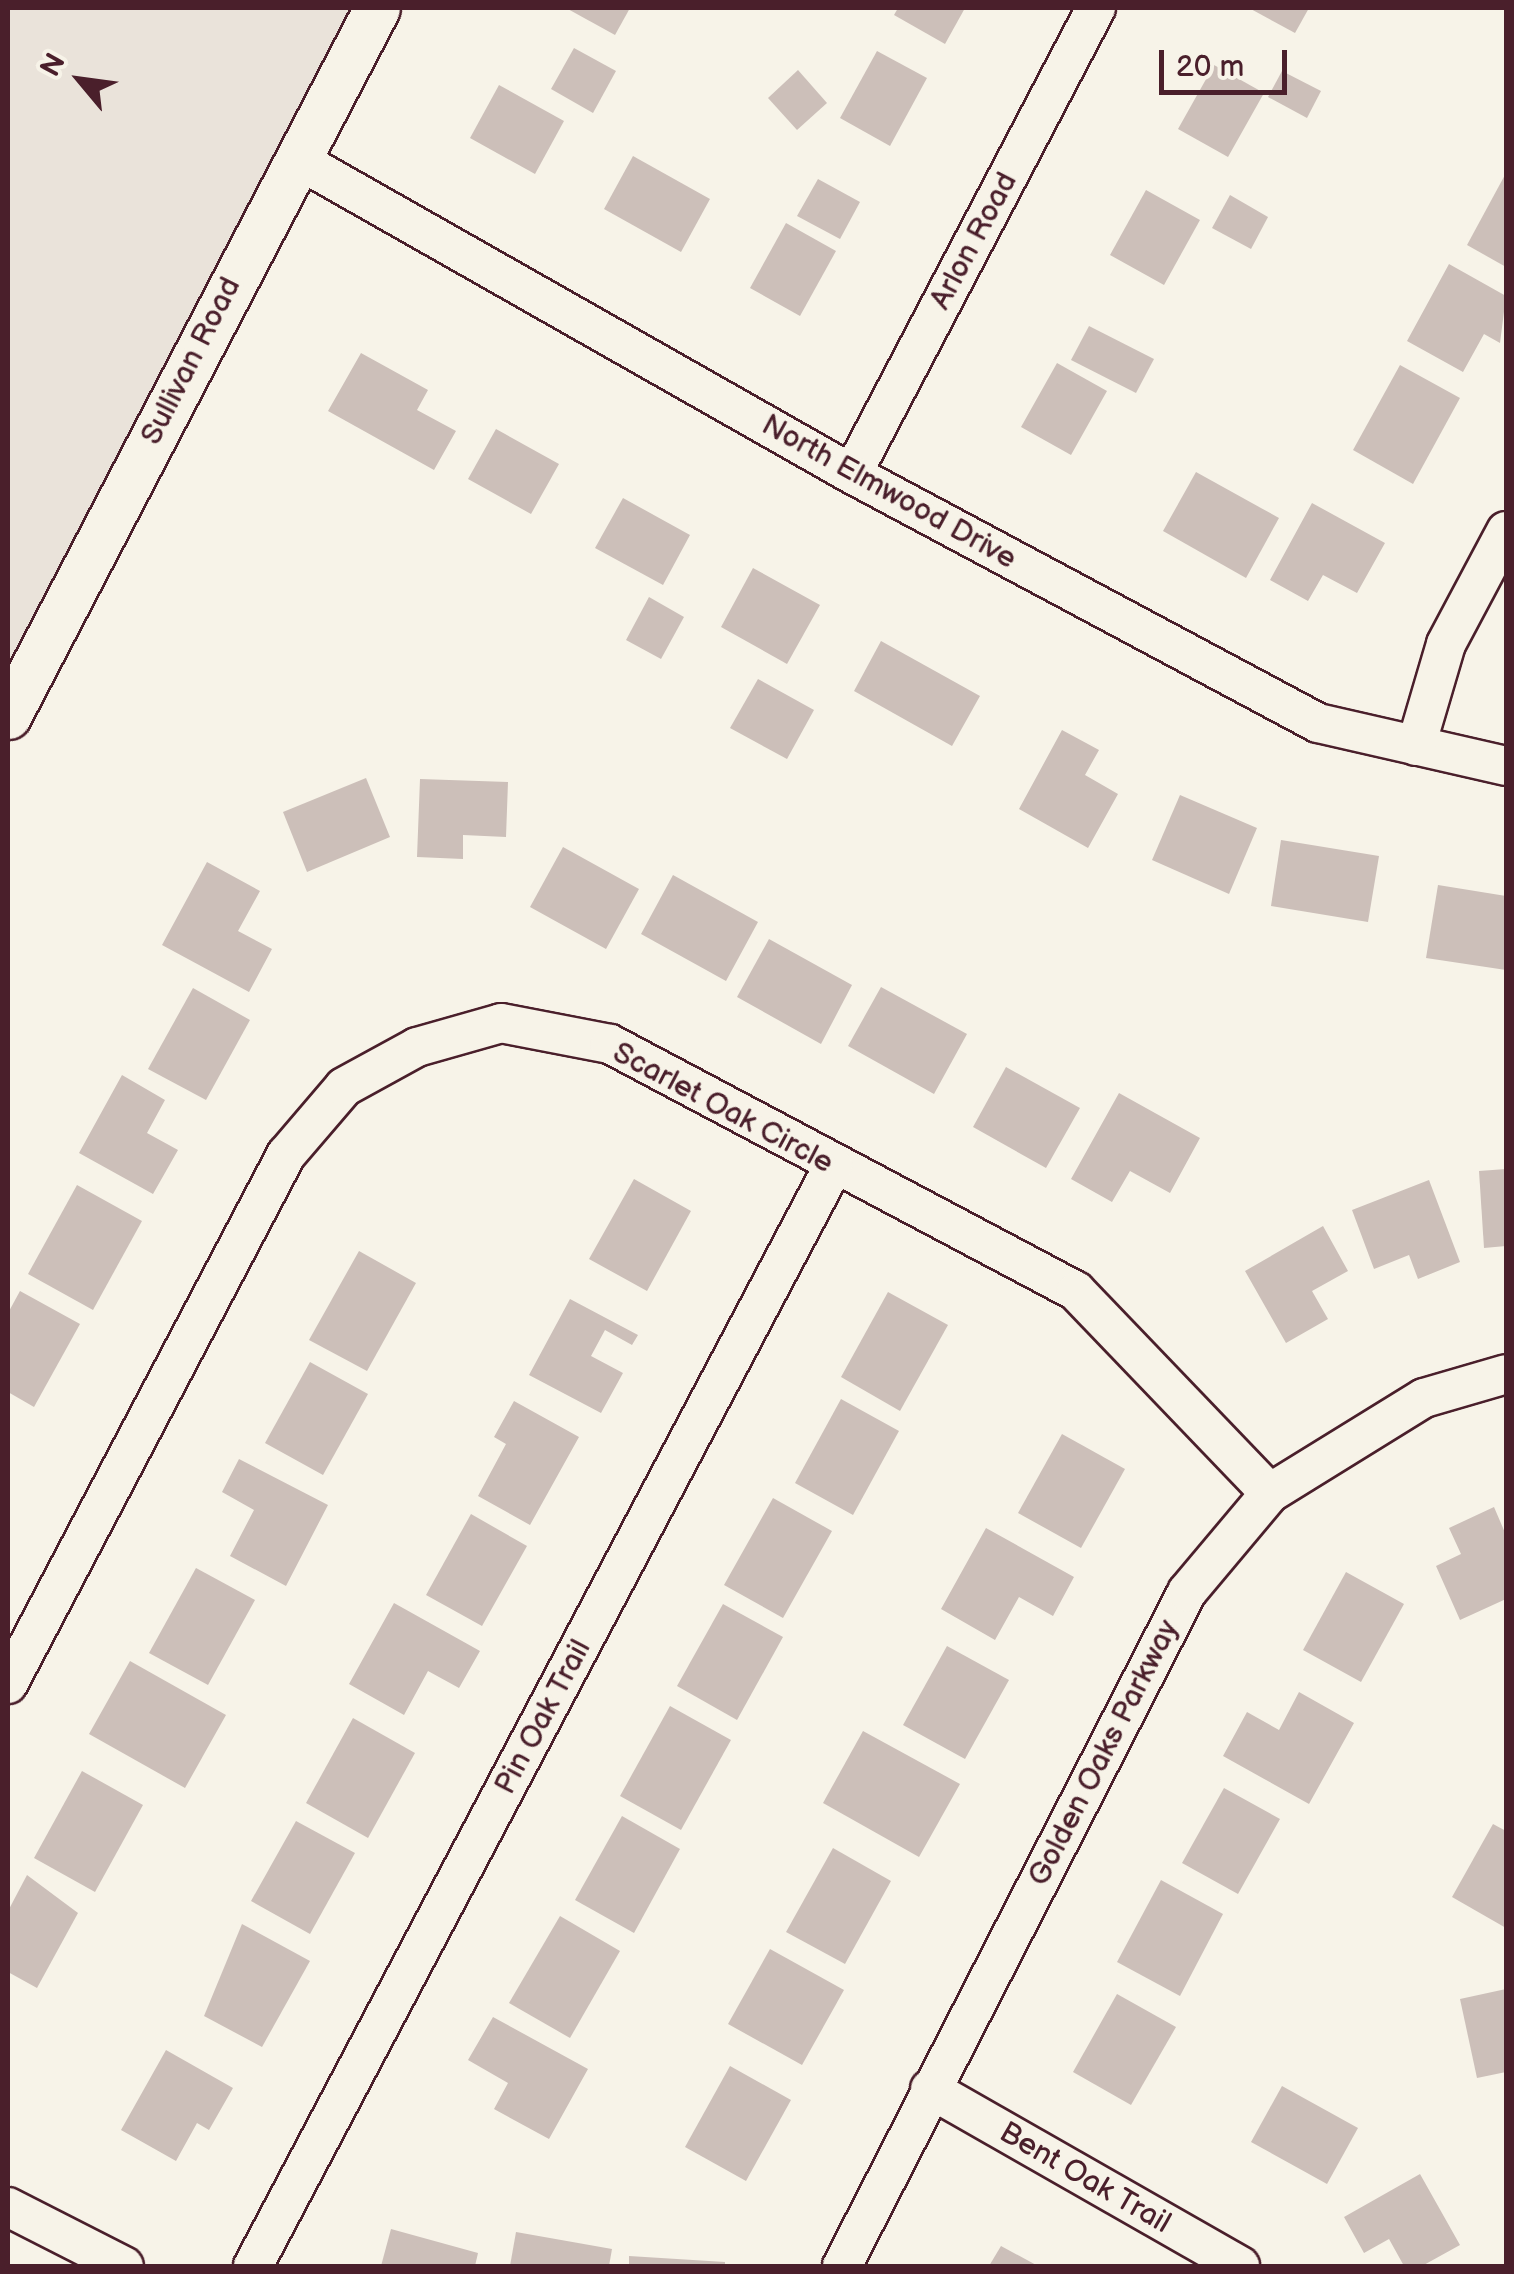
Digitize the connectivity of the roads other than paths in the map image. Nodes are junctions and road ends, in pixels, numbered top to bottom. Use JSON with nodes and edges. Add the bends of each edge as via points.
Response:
{"nodes":[{"id":1,"x":377,"y":8,"type":"edge"},
{"id":2,"x":1096,"y":8,"type":"edge"},
{"id":3,"x":296,"y":159,"type":"junction"},
{"id":4,"x":852,"y":474,"type":"junction"},
{"id":5,"x":1506,"y":532,"type":"edge"},
{"id":6,"x":8,"y":716,"type":"edge"},
{"id":7,"x":1416,"y":746,"type":"junction"},
{"id":8,"x":1506,"y":766,"type":"edge"},
{"id":9,"x":833,"y":1167,"type":"junction"},
{"id":10,"x":1506,"y":1374,"type":"edge"},
{"id":11,"x":1270,"y":1493,"type":"junction"},
{"id":12,"x":8,"y":1684,"type":"edge"},
{"id":13,"x":930,"y":2089,"type":"junction"},
{"id":14,"x":8,"y":2208,"type":"edge"},
{"id":15,"x":124,"y":2266,"type":"edge"},
{"id":16,"x":253,"y":2266,"type":"edge"},
{"id":17,"x":842,"y":2266,"type":"edge"},
{"id":18,"x":1240,"y":2266,"type":"edge"}],
"edges":[{"from":1,"to":3,"type":"street","name":"Sullivan Road"},
{"from":2,"to":4,"type":"street","name":"Arlon Road"},
{"from":3,"to":4,"type":"street","name":"North Elmwood Drive"},
{"from":3,"to":6,"type":"street","name":"Sullivan Road"},
{"from":4,"to":7,"type":"street","name":"North Elmwood Drive","via":[[1318,723]]},
{"from":5,"to":7,"type":"street","via":[[1440,658]]},
{"from":7,"to":8,"type":"street","name":"North Elmwood Drive"},
{"from":9,"to":11,"type":"street","name":"Scarlet Oak Circle","via":[[1076,1292]]},
{"from":9,"to":12,"type":"street","name":"Scarlet Oak Circle","via":[[610,1044],[500,1023],[417,1047],[344,1087],[286,1156]]},
{"from":9,"to":16,"type":"street","name":"Pin Oak Trail"},
{"from":10,"to":11,"type":"street","name":"Golden Oaks Parkway","via":[[1424,1398]]},
{"from":11,"to":13,"type":"street","name":"Golden Oaks Parkway","via":[[1188,1592]]},
{"from":13,"to":17,"type":"street","name":"Golden Oaks Parkway"},
{"from":13,"to":18,"type":"street","name":"Bent Oak Trail"},
{"from":14,"to":15,"type":"street"}]}
